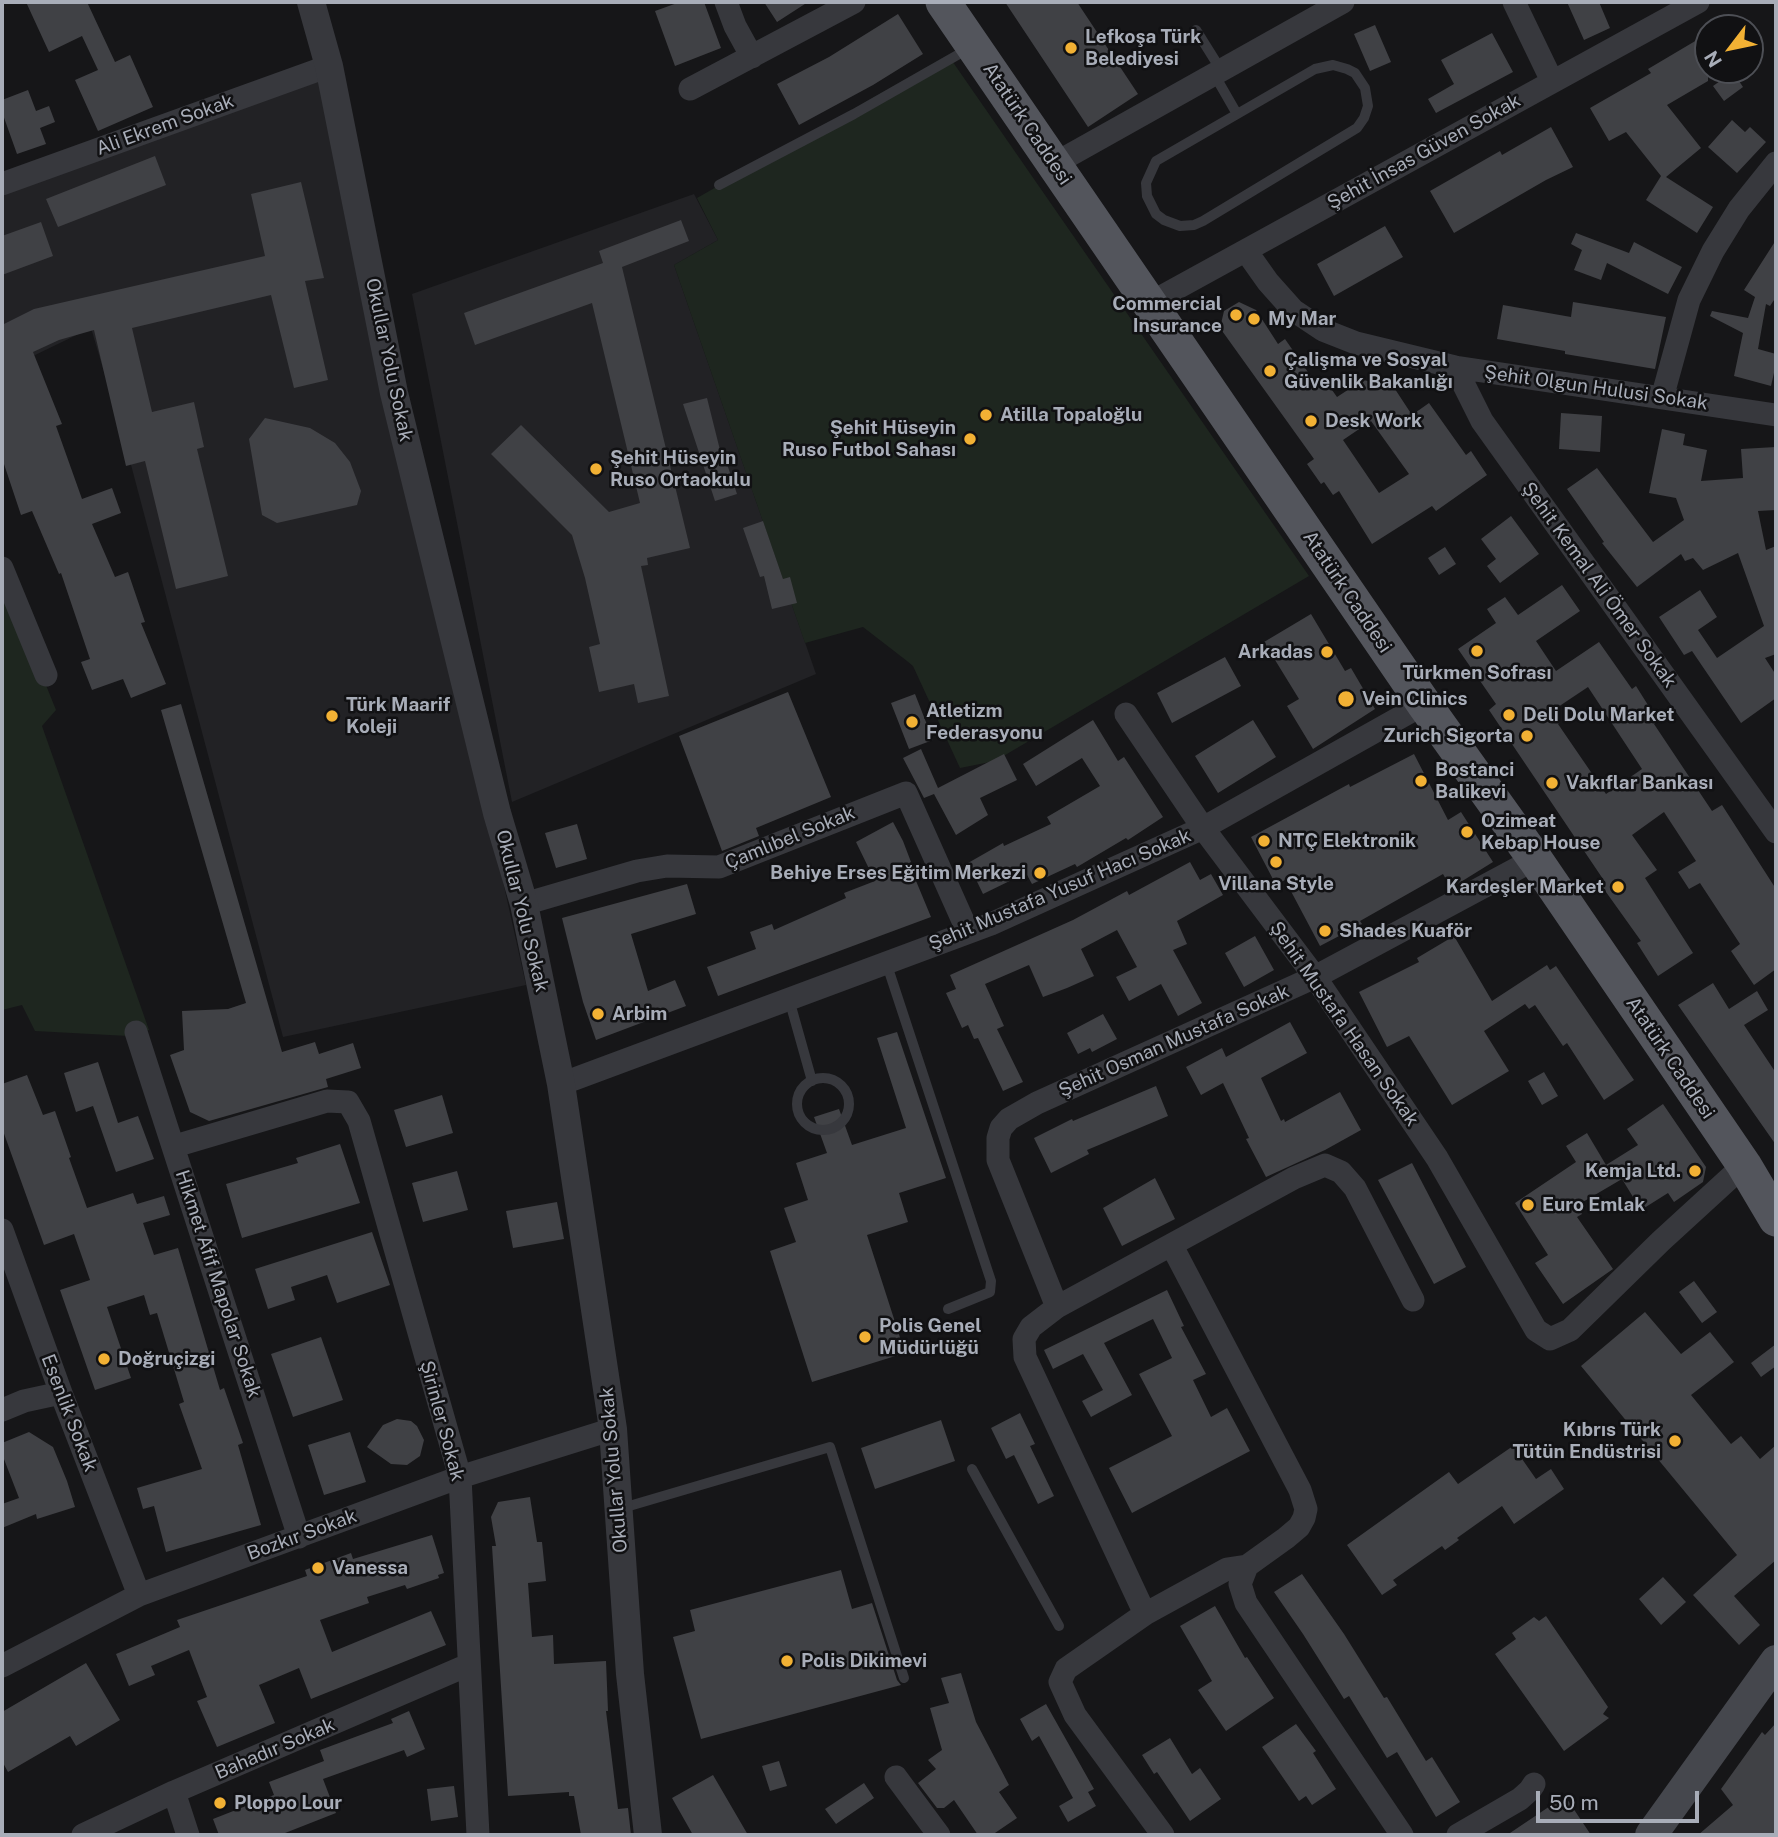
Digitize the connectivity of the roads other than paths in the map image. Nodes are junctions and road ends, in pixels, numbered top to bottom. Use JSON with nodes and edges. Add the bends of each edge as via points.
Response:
{"nodes":[{"id":1,"x":311,"y":2,"type":"edge"},
{"id":2,"x":726,"y":2,"type":"edge"},
{"id":3,"x":854,"y":2,"type":"edge"},
{"id":4,"x":943,"y":2,"type":"edge"},
{"id":5,"x":1343,"y":2,"type":"edge"},
{"id":6,"x":1514,"y":2,"type":"edge"},
{"id":7,"x":1698,"y":2,"type":"edge"},
{"id":8,"x":1314,"y":8,"type":"edge"},
{"id":9,"x":1196,"y":30,"type":"dead end"},
{"id":10,"x":974,"y":46,"type":"junction"},
{"id":11,"x":752,"y":57,"type":"junction"},
{"id":12,"x":328,"y":66,"type":"junction"},
{"id":13,"x":1217,"y":71,"type":"junction"},
{"id":14,"x":1552,"y":81,"type":"junction"},
{"id":15,"x":690,"y":89,"type":"dead end"},
{"id":16,"x":1237,"y":114,"type":"junction"},
{"id":17,"x":1776,"y":163,"type":"edge"},
{"id":18,"x":1054,"y":164,"type":"junction"},
{"id":19,"x":2,"y":184,"type":"edge"},
{"id":20,"x":719,"y":185,"type":"dead end"},
{"id":21,"x":1246,"y":251,"type":"junction"},
{"id":22,"x":1150,"y":303,"type":"junction"},
{"id":23,"x":1455,"y":367,"type":"junction"},
{"id":24,"x":1662,"y":398,"type":"junction"},
{"id":25,"x":1776,"y":415,"type":"edge"},
{"id":26,"x":2,"y":568,"type":"edge"},
{"id":27,"x":46,"y":675,"type":"dead end"},
{"id":28,"x":1424,"y":704,"type":"junction"},
{"id":29,"x":1126,"y":715,"type":"dead end"},
{"id":30,"x":1203,"y":828,"type":"junction"},
{"id":31,"x":1776,"y":832,"type":"edge"},
{"id":32,"x":1535,"y":859,"type":"junction"},
{"id":33,"x":524,"y":904,"type":"junction"},
{"id":34,"x":968,"y":932,"type":"junction"},
{"id":35,"x":886,"y":962,"type":"junction"},
{"id":36,"x":1315,"y":978,"type":"junction"},
{"id":37,"x":789,"y":999,"type":"junction"},
{"id":38,"x":136,"y":1032,"type":"dead end"},
{"id":39,"x":812,"y":1081,"type":"junction"},
{"id":40,"x":561,"y":1084,"type":"junction"},
{"id":41,"x":175,"y":1146,"type":"junction"},
{"id":42,"x":1749,"y":1172,"type":"junction"},
{"id":43,"x":1776,"y":1206,"type":"edge"},
{"id":44,"x":1776,"y":1219,"type":"edge"},
{"id":45,"x":2,"y":1230,"type":"edge"},
{"id":46,"x":1172,"y":1246,"type":"junction"},
{"id":47,"x":1413,"y":1300,"type":"dead end"},
{"id":48,"x":1056,"y":1307,"type":"junction"},
{"id":49,"x":948,"y":1309,"type":"dead end"},
{"id":50,"x":61,"y":1394,"type":"junction"},
{"id":51,"x":2,"y":1410,"type":"edge"},
{"id":52,"x":613,"y":1429,"type":"junction"},
{"id":53,"x":972,"y":1469,"type":"dead end"},
{"id":54,"x":460,"y":1477,"type":"junction"},
{"id":55,"x":618,"y":1509,"type":"junction"},
{"id":56,"x":299,"y":1537,"type":"junction"},
{"id":57,"x":1247,"y":1566,"type":"junction"},
{"id":58,"x":139,"y":1595,"type":"junction"},
{"id":59,"x":1146,"y":1614,"type":"junction"},
{"id":60,"x":1059,"y":1626,"type":"dead end"},
{"id":61,"x":1776,"y":1661,"type":"edge"},
{"id":62,"x":468,"y":1665,"type":"junction"},
{"id":63,"x":2,"y":1666,"type":"edge"},
{"id":64,"x":904,"y":1678,"type":"dead end"},
{"id":65,"x":896,"y":1777,"type":"dead end"},
{"id":66,"x":1534,"y":1784,"type":"dead end"},
{"id":67,"x":174,"y":1792,"type":"junction"},
{"id":68,"x":83,"y":1835,"type":"edge"},
{"id":69,"x":188,"y":1835,"type":"edge"},
{"id":70,"x":478,"y":1835,"type":"edge"},
{"id":71,"x":648,"y":1835,"type":"edge"},
{"id":72,"x":939,"y":1835,"type":"edge"},
{"id":73,"x":1163,"y":1835,"type":"edge"},
{"id":74,"x":1402,"y":1835,"type":"edge"},
{"id":75,"x":1458,"y":1835,"type":"edge"},
{"id":76,"x":1651,"y":1835,"type":"edge"}],
"edges":[{"from":1,"to":12,"type":"street","name":"Okullar Yolu Sokak"},
{"from":2,"to":11,"type":"street"},
{"from":3,"to":11,"type":"street"},
{"from":4,"to":10,"type":"main road","name":"Atatürk Caddesi"},
{"from":5,"to":8,"type":"street"},
{"from":6,"to":14,"type":"street"},
{"from":7,"to":14,"type":"street","name":"Şehit İnsas Güven Sokak"},
{"from":8,"to":13,"type":"street"},
{"from":9,"to":13,"type":"lane"},
{"from":10,"to":18,"type":"main road","name":"Atatürk Caddesi"},
{"from":10,"to":20,"type":"lane"},
{"from":11,"to":15,"type":"street"},
{"from":12,"to":19,"type":"street","name":"Ali Ekrem Sokak"},
{"from":12,"to":33,"type":"street","name":"Okullar Yolu Sokak","via":[[394,393],[497,813]]},
{"from":13,"to":16,"type":"lane"},
{"from":13,"to":18,"type":"street"},
{"from":14,"to":21,"type":"street","name":"Şehit İnsas Güven Sokak"},
{"from":16,"to":16,"type":"lane","via":[[1324,66],[1341,66],[1355,73],[1367,97],[1364,118],[1347,135],[1203,221],[1187,226],[1164,220],[1147,196],[1146,183],[1156,162]]},
{"from":17,"to":24,"type":"street","via":[[1739,209],[1689,300]]},
{"from":18,"to":22,"type":"main road","name":"Atatürk Caddesi"},
{"from":21,"to":22,"type":"street","name":"Şehit İnsas Güven Sokak"},
{"from":21,"to":23,"type":"street","name":"Şehit Olgun Hulusi Sokak","via":[[1293,310],[1324,330],[1356,343]]},
{"from":22,"to":28,"type":"main road","name":"Atatürk Caddesi"},
{"from":23,"to":24,"type":"street","name":"Şehit Olgun Hulusi Sokak"},
{"from":23,"to":31,"type":"street","name":"Şehit Kemal Ali Ömer Sokak","via":[[1482,421]]},
{"from":24,"to":25,"type":"street","name":"Şehit Olgun Hulusi Sokak"},
{"from":26,"to":27,"type":"street"},
{"from":28,"to":30,"type":"street","name":"Şehit Mustafa Yusuf Hacı Sokak"},
{"from":28,"to":32,"type":"main road","name":"Atatürk Caddesi"},
{"from":29,"to":30,"type":"street","name":"Şehit Mustafa Hasan Sokak"},
{"from":30,"to":34,"type":"street","name":"Şehit Mustafa Yusuf Hacı Sokak"},
{"from":30,"to":36,"type":"street","name":"Şehit Mustafa Hasan Sokak"},
{"from":32,"to":36,"type":"street","name":"Şehit Osman Mustafa Sokak"},
{"from":32,"to":42,"type":"main road","name":"Atatürk Caddesi"},
{"from":33,"to":34,"type":"street","name":"Çamlıbel Sokak","via":[[637,871],[667,866],[719,867],[906,793]]},
{"from":33,"to":40,"type":"street","name":"Okullar Yolu Sokak"},
{"from":34,"to":35,"type":"street","name":"Şehit Mustafa Yusuf Hacı Sokak"},
{"from":35,"to":37,"type":"street","name":"Şehit Mustafa Yusuf Hacı Sokak"},
{"from":35,"to":49,"type":"lane","via":[[990,1281],[990,1292]]},
{"from":36,"to":42,"type":"street","name":"Şehit Mustafa Hasan Sokak","via":[[1437,1158],[1536,1330],[1550,1339],[1570,1330],[1661,1241]]},
{"from":36,"to":48,"type":"street","name":"Şehit Osman Mustafa Sokak","via":[[1037,1103],[1001,1128],[998,1160]]},
{"from":37,"to":39,"type":"lane"},
{"from":37,"to":40,"type":"street","name":"Şehit Mustafa Yusuf Hacı Sokak"},
{"from":38,"to":41,"type":"street","name":"Hikmet Afif Mapolar Sokak"},
{"from":39,"to":39,"type":"lane","via":[[828,1078],[847,1093],[846,1117],[833,1128],[816,1129],[802,1119],[797,1101]]},
{"from":40,"to":52,"type":"street","name":"Okullar Yolu Sokak"},
{"from":41,"to":54,"type":"street","name":"Şirinler Sokak","via":[[327,1101],[348,1102],[359,1121]]},
{"from":41,"to":56,"type":"street","name":"Hikmet Afif Mapolar Sokak"},
{"from":42,"to":43,"type":"main road","name":"Atatürk Caddesi"},
{"from":42,"to":44,"type":"main road","name":"Atatürk Caddesi"},
{"from":45,"to":50,"type":"street","name":"Esenlik Sokak"},
{"from":46,"to":47,"type":"street","via":[[1294,1178],[1325,1166],[1342,1172],[1355,1188]]},
{"from":46,"to":48,"type":"street"},
{"from":46,"to":57,"type":"street","via":[[1305,1500],[1299,1527]]},
{"from":48,"to":59,"type":"street","via":[[1027,1333],[1025,1357]]},
{"from":50,"to":51,"type":"street"},
{"from":50,"to":58,"type":"street","name":"Esenlik Sokak"},
{"from":52,"to":54,"type":"street","name":"Bozkır Sokak"},
{"from":52,"to":55,"type":"street","name":"Okullar Yolu Sokak"},
{"from":53,"to":60,"type":"lane"},
{"from":54,"to":56,"type":"street","name":"Bozkır Sokak"},
{"from":54,"to":62,"type":"street","name":"Şirinler Sokak"},
{"from":55,"to":64,"type":"lane","via":[[830,1447]]},
{"from":55,"to":71,"type":"street","name":"Okullar Yolu Sokak"},
{"from":56,"to":58,"type":"street","name":"Bozkır Sokak"},
{"from":57,"to":59,"type":"street","via":[[1227,1569]]},
{"from":57,"to":74,"type":"street","via":[[1240,1584],[1246,1603]]},
{"from":58,"to":63,"type":"street","name":"Bozkır Sokak"},
{"from":59,"to":73,"type":"street","via":[[1066,1669],[1060,1682],[1075,1715]]},
{"from":61,"to":76,"type":"main road"},
{"from":62,"to":67,"type":"street","name":"Bahadır Sokak"},
{"from":62,"to":70,"type":"street","name":"Şirinler Sokak"},
{"from":65,"to":72,"type":"street"},
{"from":66,"to":75,"type":"street","via":[[1520,1799]]},
{"from":67,"to":68,"type":"street","name":"Bahadır Sokak"},
{"from":67,"to":69,"type":"street"}]}
